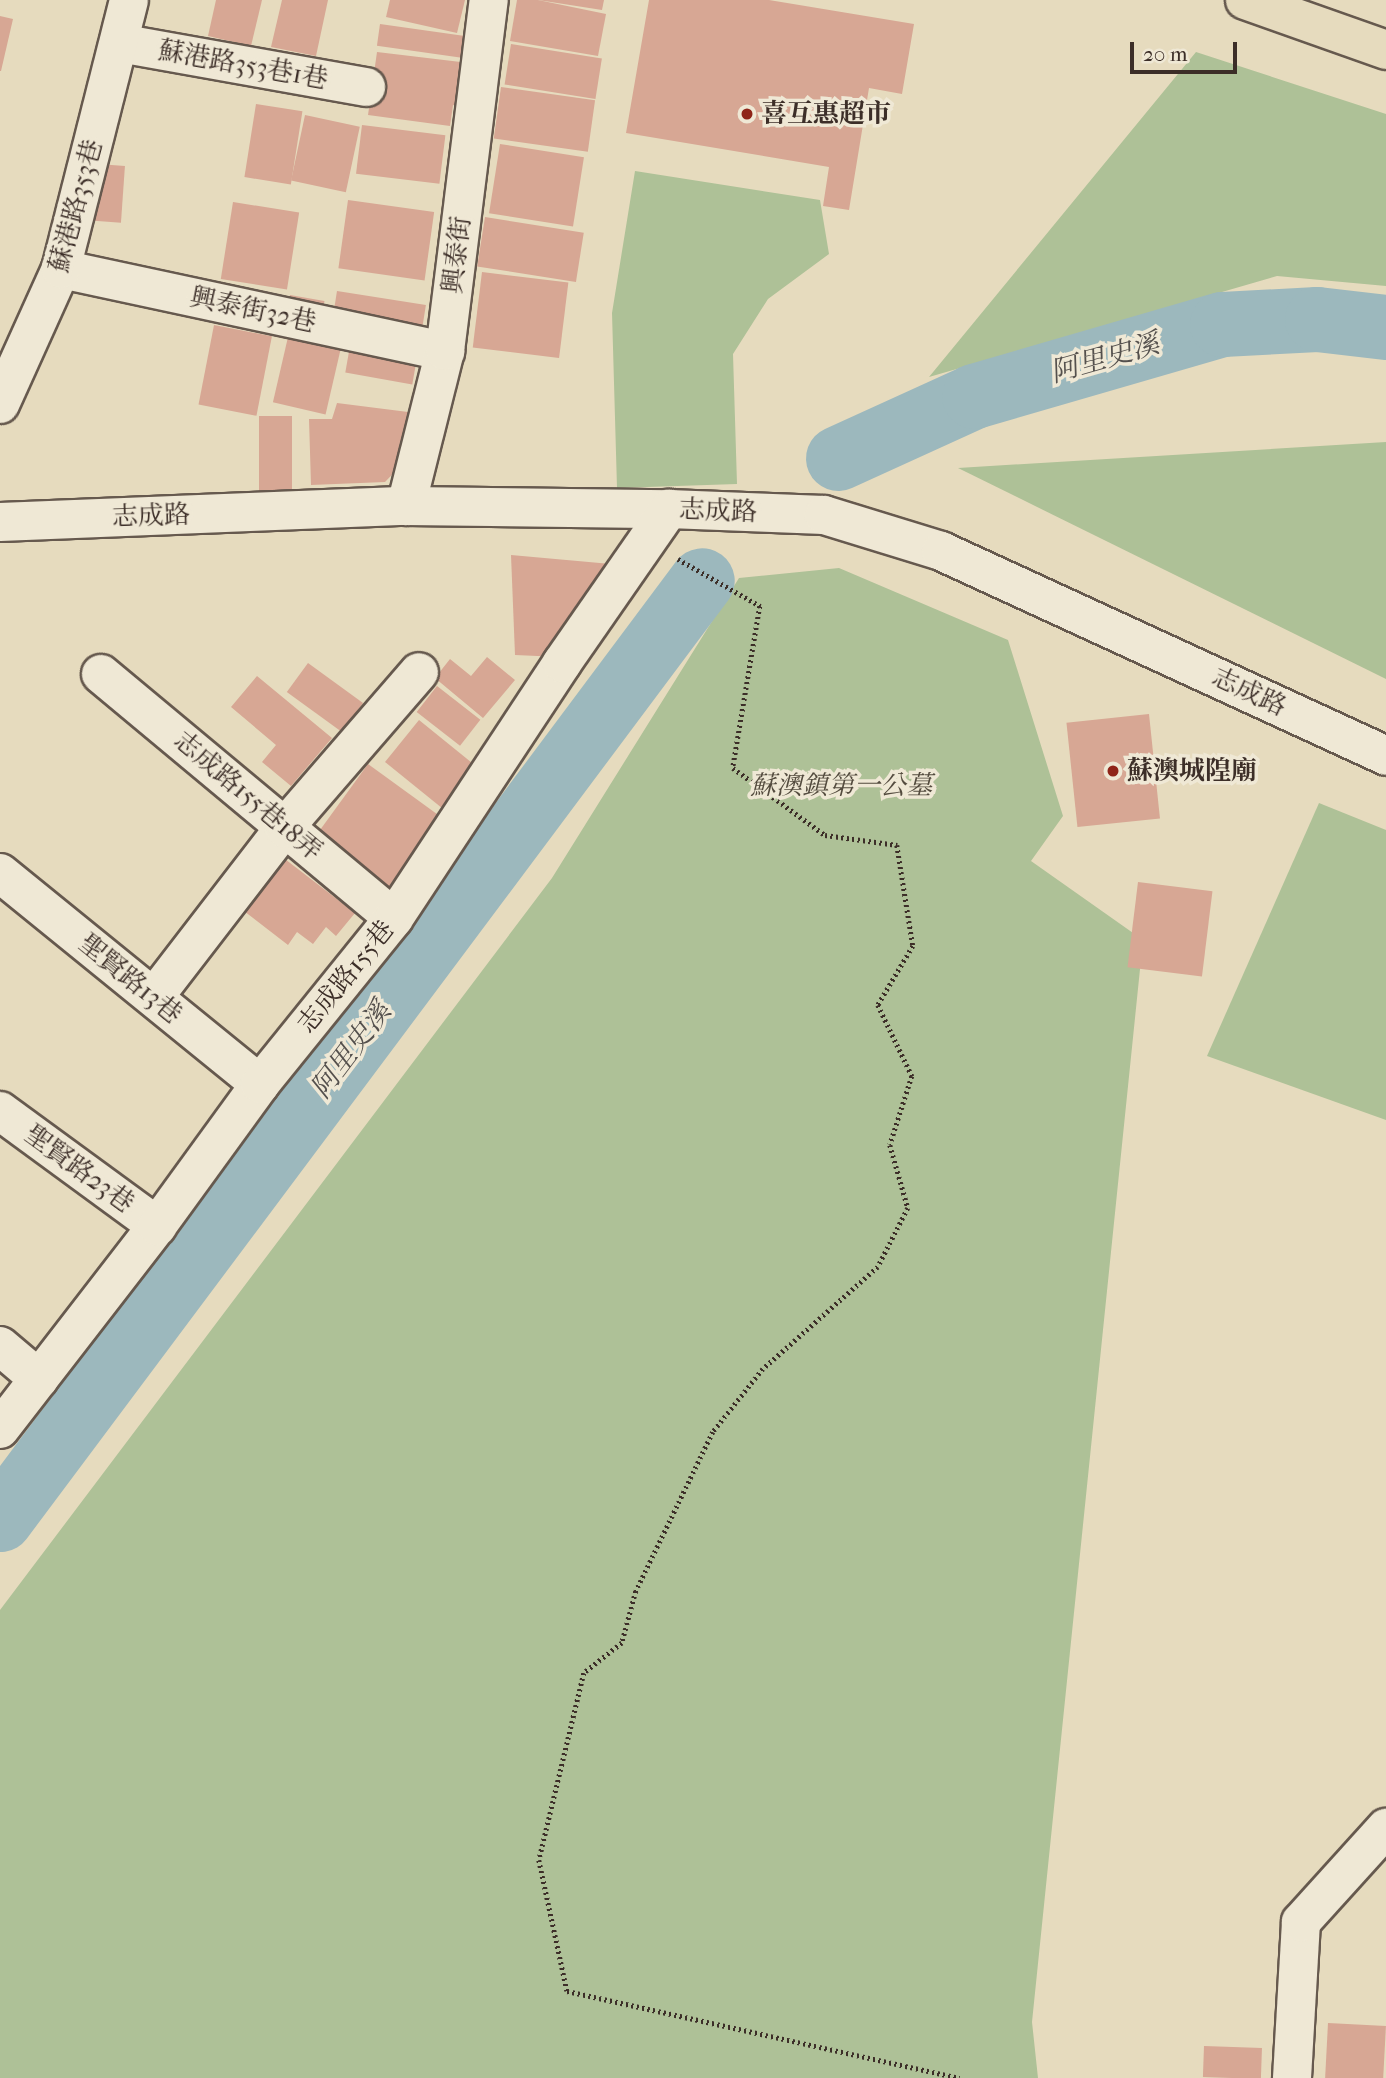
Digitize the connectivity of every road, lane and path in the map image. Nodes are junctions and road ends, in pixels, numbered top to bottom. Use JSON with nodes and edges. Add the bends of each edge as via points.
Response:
{"nodes":[{"id":1,"x":129,"y":0,"type":"edge"},
{"id":2,"x":489,"y":0,"type":"edge"},
{"id":3,"x":1245,"y":0,"type":"edge"},
{"id":4,"x":119,"y":43,"type":"junction"},
{"id":5,"x":1386,"y":50,"type":"edge"},
{"id":6,"x":366,"y":87,"type":"dead end"},
{"id":7,"x":61,"y":269,"type":"junction"},
{"id":8,"x":445,"y":351,"type":"junction"},
{"id":9,"x":0,"y":404,"type":"edge"},
{"id":10,"x":406,"y":506,"type":"junction"},
{"id":11,"x":669,"y":509,"type":"junction"},
{"id":12,"x":0,"y":522,"type":"edge"},
{"id":13,"x":647,"y":541,"type":"junction"},
{"id":14,"x":419,"y":672,"type":"dead end"},
{"id":15,"x":102,"y":674,"type":"dead end"},
{"id":16,"x":1386,"y":756,"type":"edge"},
{"id":17,"x":284,"y":828,"type":"junction"},
{"id":18,"x":0,"y":873,"type":"edge"},
{"id":19,"x":394,"y":918,"type":"junction"},
{"id":20,"x":153,"y":998,"type":"junction"},
{"id":21,"x":260,"y":1084,"type":"junction"},
{"id":22,"x":0,"y":1111,"type":"edge"},
{"id":23,"x":157,"y":1226,"type":"junction"},
{"id":24,"x":0,"y":1346,"type":"edge"},
{"id":25,"x":38,"y":1379,"type":"junction"},
{"id":26,"x":0,"y":1429,"type":"edge"},
{"id":27,"x":1386,"y":1829,"type":"edge"},
{"id":28,"x":959,"y":2078,"type":"edge"},
{"id":29,"x":1292,"y":2078,"type":"edge"}],
"edges":[{"from":1,"to":4,"type":"street","name":"蘇港路353巷"},
{"from":2,"to":8,"type":"street","name":"興泰街"},
{"from":3,"to":5,"type":"main road"},
{"from":4,"to":6,"type":"street","name":"蘇港路353巷1巷"},
{"from":4,"to":7,"type":"street","name":"蘇港路353巷"},
{"from":7,"to":8,"type":"street","name":"興泰街32巷"},
{"from":7,"to":9,"type":"street","name":"蘇港路353巷"},
{"from":8,"to":10,"type":"street","name":"興泰街"},
{"from":10,"to":11,"type":"street","name":"志成路"},
{"from":10,"to":12,"type":"street","name":"志成路"},
{"from":11,"to":13,"type":"street","name":"志成路155巷"},
{"from":11,"to":16,"type":"street","name":"志成路","via":[[824,515],[941,551]]},
{"from":13,"to":19,"type":"street","name":"志成路155巷"},
{"from":13,"to":28,"type":"path","via":[[760,606],[733,768],[825,835],[897,845],[913,946],[878,1005],[912,1076],[890,1145],[908,1208],[878,1267],[763,1370],[713,1432],[636,1591],[622,1643],[584,1673],[539,1860],[567,1991]]},
{"from":14,"to":17,"type":"street"},
{"from":15,"to":17,"type":"street","name":"志成路155巷18弄"},
{"from":17,"to":19,"type":"street","name":"志成路155巷18弄"},
{"from":17,"to":20,"type":"street"},
{"from":18,"to":20,"type":"street","name":"聖賢路13巷"},
{"from":19,"to":21,"type":"street","name":"志成路155巷"},
{"from":20,"to":21,"type":"street","name":"聖賢路13巷"},
{"from":21,"to":23,"type":"street","name":"志成路155巷"},
{"from":22,"to":23,"type":"street","name":"聖賢路23巷"},
{"from":23,"to":25,"type":"street","name":"志成路155巷"},
{"from":24,"to":25,"type":"street"},
{"from":25,"to":26,"type":"street","name":"志成路155巷"},
{"from":27,"to":29,"type":"street","via":[[1301,1922]]}]}
